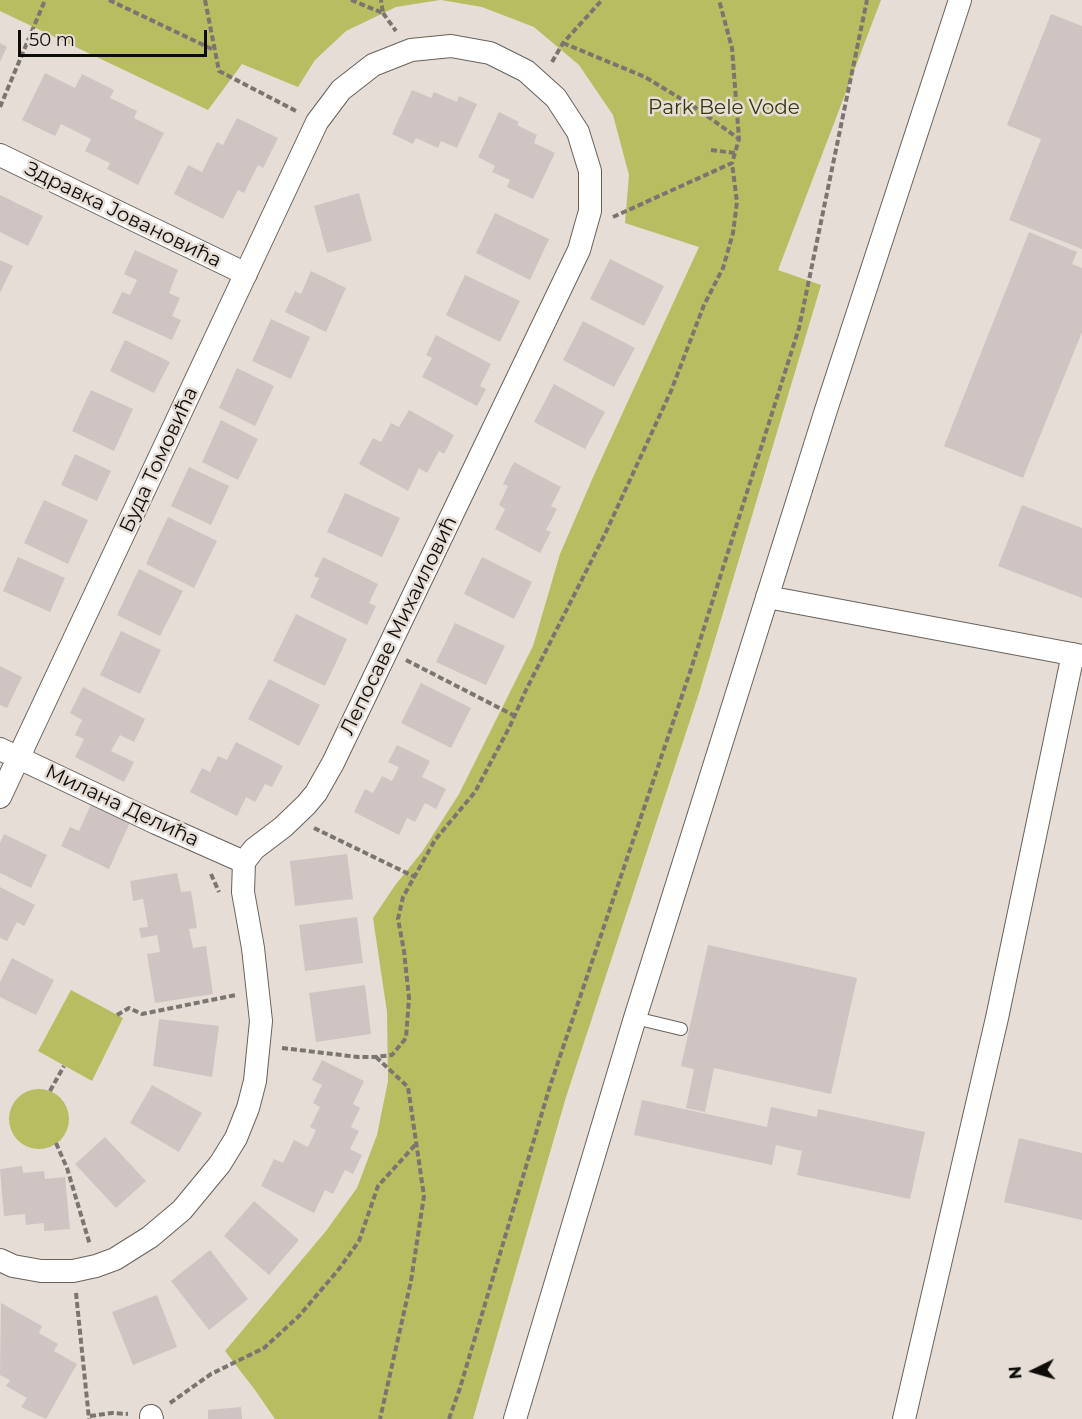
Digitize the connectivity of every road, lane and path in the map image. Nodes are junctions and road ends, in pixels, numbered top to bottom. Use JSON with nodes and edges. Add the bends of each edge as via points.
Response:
{"nodes":[{"id":1,"x":45,"y":0,"type":"edge"},
{"id":2,"x":110,"y":0,"type":"edge"},
{"id":3,"x":205,"y":0,"type":"edge"},
{"id":4,"x":351,"y":0,"type":"edge"},
{"id":5,"x":381,"y":0,"type":"edge"},
{"id":6,"x":602,"y":0,"type":"edge"},
{"id":7,"x":719,"y":0,"type":"edge"},
{"id":8,"x":867,"y":0,"type":"edge"},
{"id":9,"x":960,"y":0,"type":"edge"},
{"id":10,"x":563,"y":43,"type":"junction"},
{"id":11,"x":215,"y":51,"type":"junction"},
{"id":12,"x":540,"y":83,"type":"junction"},
{"id":13,"x":0,"y":107,"type":"edge"},
{"id":14,"x":317,"y":122,"type":"junction"},
{"id":15,"x":739,"y":138,"type":"junction"},
{"id":16,"x":711,"y":150,"type":"dead end"},
{"id":17,"x":735,"y":153,"type":"junction"},
{"id":18,"x":0,"y":155,"type":"edge"},
{"id":19,"x":732,"y":163,"type":"junction"},
{"id":20,"x":584,"y":233,"type":"junction"},
{"id":21,"x":246,"y":274,"type":"junction"},
{"id":22,"x":767,"y":597,"type":"junction"},
{"id":23,"x":386,"y":651,"type":"junction"},
{"id":24,"x":1077,"y":655,"type":"edge"},
{"id":25,"x":515,"y":716,"type":"junction"},
{"id":26,"x":9,"y":753,"type":"edge"},
{"id":27,"x":0,"y":797,"type":"edge"},
{"id":28,"x":313,"y":827,"type":"dead end"},
{"id":29,"x":244,"y":862,"type":"junction"},
{"id":30,"x":210,"y":871,"type":"dead end"},
{"id":31,"x":415,"y":877,"type":"junction"},
{"id":32,"x":221,"y":897,"type":"dead end"},
{"id":33,"x":236,"y":984,"type":"dead end"},
{"id":34,"x":237,"y":994,"type":"junction"},
{"id":35,"x":238,"y":1002,"type":"dead end"},
{"id":36,"x":117,"y":1015,"type":"dead end"},
{"id":37,"x":635,"y":1018,"type":"junction"},
{"id":38,"x":681,"y":1029,"type":"dead end"},
{"id":39,"x":272,"y":1047,"type":"dead end"},
{"id":40,"x":375,"y":1057,"type":"junction"},
{"id":41,"x":64,"y":1066,"type":"dead end"},
{"id":42,"x":50,"y":1091,"type":"dead end"},
{"id":43,"x":56,"y":1143,"type":"dead end"},
{"id":44,"x":416,"y":1144,"type":"junction"},
{"id":45,"x":91,"y":1247,"type":"dead end"},
{"id":46,"x":0,"y":1260,"type":"edge"},
{"id":47,"x":73,"y":1271,"type":"junction"},
{"id":48,"x":89,"y":1418,"type":"edge"},
{"id":49,"x":151,"y":1418,"type":"edge"},
{"id":50,"x":380,"y":1419,"type":"edge"},
{"id":51,"x":448,"y":1419,"type":"edge"},
{"id":52,"x":515,"y":1419,"type":"edge"},
{"id":53,"x":904,"y":1419,"type":"edge"}],
"edges":[{"from":1,"to":13,"type":"path"},
{"from":2,"to":11,"type":"path"},
{"from":3,"to":11,"type":"path"},
{"from":4,"to":5,"type":"path","via":[[382,13]]},
{"from":6,"to":10,"type":"path"},
{"from":7,"to":15,"type":"path","via":[[732,48]]},
{"from":8,"to":51,"type":"path","via":[[799,328],[690,672],[550,1086]]},
{"from":9,"to":22,"type":"street"},
{"from":10,"to":12,"type":"path"},
{"from":10,"to":15,"type":"path","via":[[645,77]]},
{"from":11,"to":14,"type":"path","via":[[219,71]]},
{"from":12,"to":14,"type":"street","name":"Лепосаве Михаиловић","via":[[526,71],[490,53],[451,46],[411,50],[373,65],[341,90]]},
{"from":12,"to":20,"type":"street","name":"Лепосаве Михаиловић","via":[[556,98],[578,132],[590,171],[590,211]]},
{"from":14,"to":21,"type":"street","name":"Буда Томовића"},
{"from":15,"to":17,"type":"path"},
{"from":16,"to":17,"type":"path"},
{"from":17,"to":19,"type":"path"},
{"from":18,"to":21,"type":"street","name":"Здравка Јовановића"},
{"from":19,"to":20,"type":"path"},
{"from":19,"to":25,"type":"path","via":[[736,212],[723,268],[605,534]]},
{"from":20,"to":23,"type":"street","name":"Лепосаве Михаиловић"},
{"from":21,"to":26,"type":"street","name":"Буда Томовића"},
{"from":22,"to":24,"type":"street"},
{"from":22,"to":37,"type":"street"},
{"from":23,"to":25,"type":"path"},
{"from":23,"to":29,"type":"street","name":"Лепосаве Михаиловић","via":[[316,793]]},
{"from":24,"to":53,"type":"street"},
{"from":25,"to":31,"type":"path","via":[[475,792],[435,840]]},
{"from":26,"to":27,"type":"street","name":"Буда Томовића"},
{"from":26,"to":29,"type":"street","name":"Милана Делића"},
{"from":28,"to":31,"type":"path"},
{"from":29,"to":47,"type":"street","via":[[243,892],[261,1022],[248,1108],[236,1138],[182,1210],[150,1237],[115,1259]]},
{"from":30,"to":32,"type":"path"},
{"from":31,"to":40,"type":"path","via":[[403,897],[398,919],[410,998],[406,1038],[392,1055]]},
{"from":33,"to":34,"type":"path"},
{"from":34,"to":35,"type":"path"},
{"from":34,"to":36,"type":"path","via":[[142,1014],[129,1008]]},
{"from":37,"to":38,"type":"lane"},
{"from":37,"to":52,"type":"street"},
{"from":39,"to":40,"type":"path"},
{"from":40,"to":44,"type":"path","via":[[408,1087]]},
{"from":41,"to":42,"type":"path"},
{"from":43,"to":45,"type":"path"},
{"from":44,"to":49,"type":"path","via":[[378,1186],[359,1241],[299,1317],[264,1348],[211,1374]]},
{"from":44,"to":50,"type":"path","via":[[424,1196],[411,1281]]},
{"from":46,"to":47,"type":"street","via":[[41,1271]]},
{"from":47,"to":48,"type":"path"},
{"from":48,"to":49,"type":"path","via":[[112,1413]]}]}
